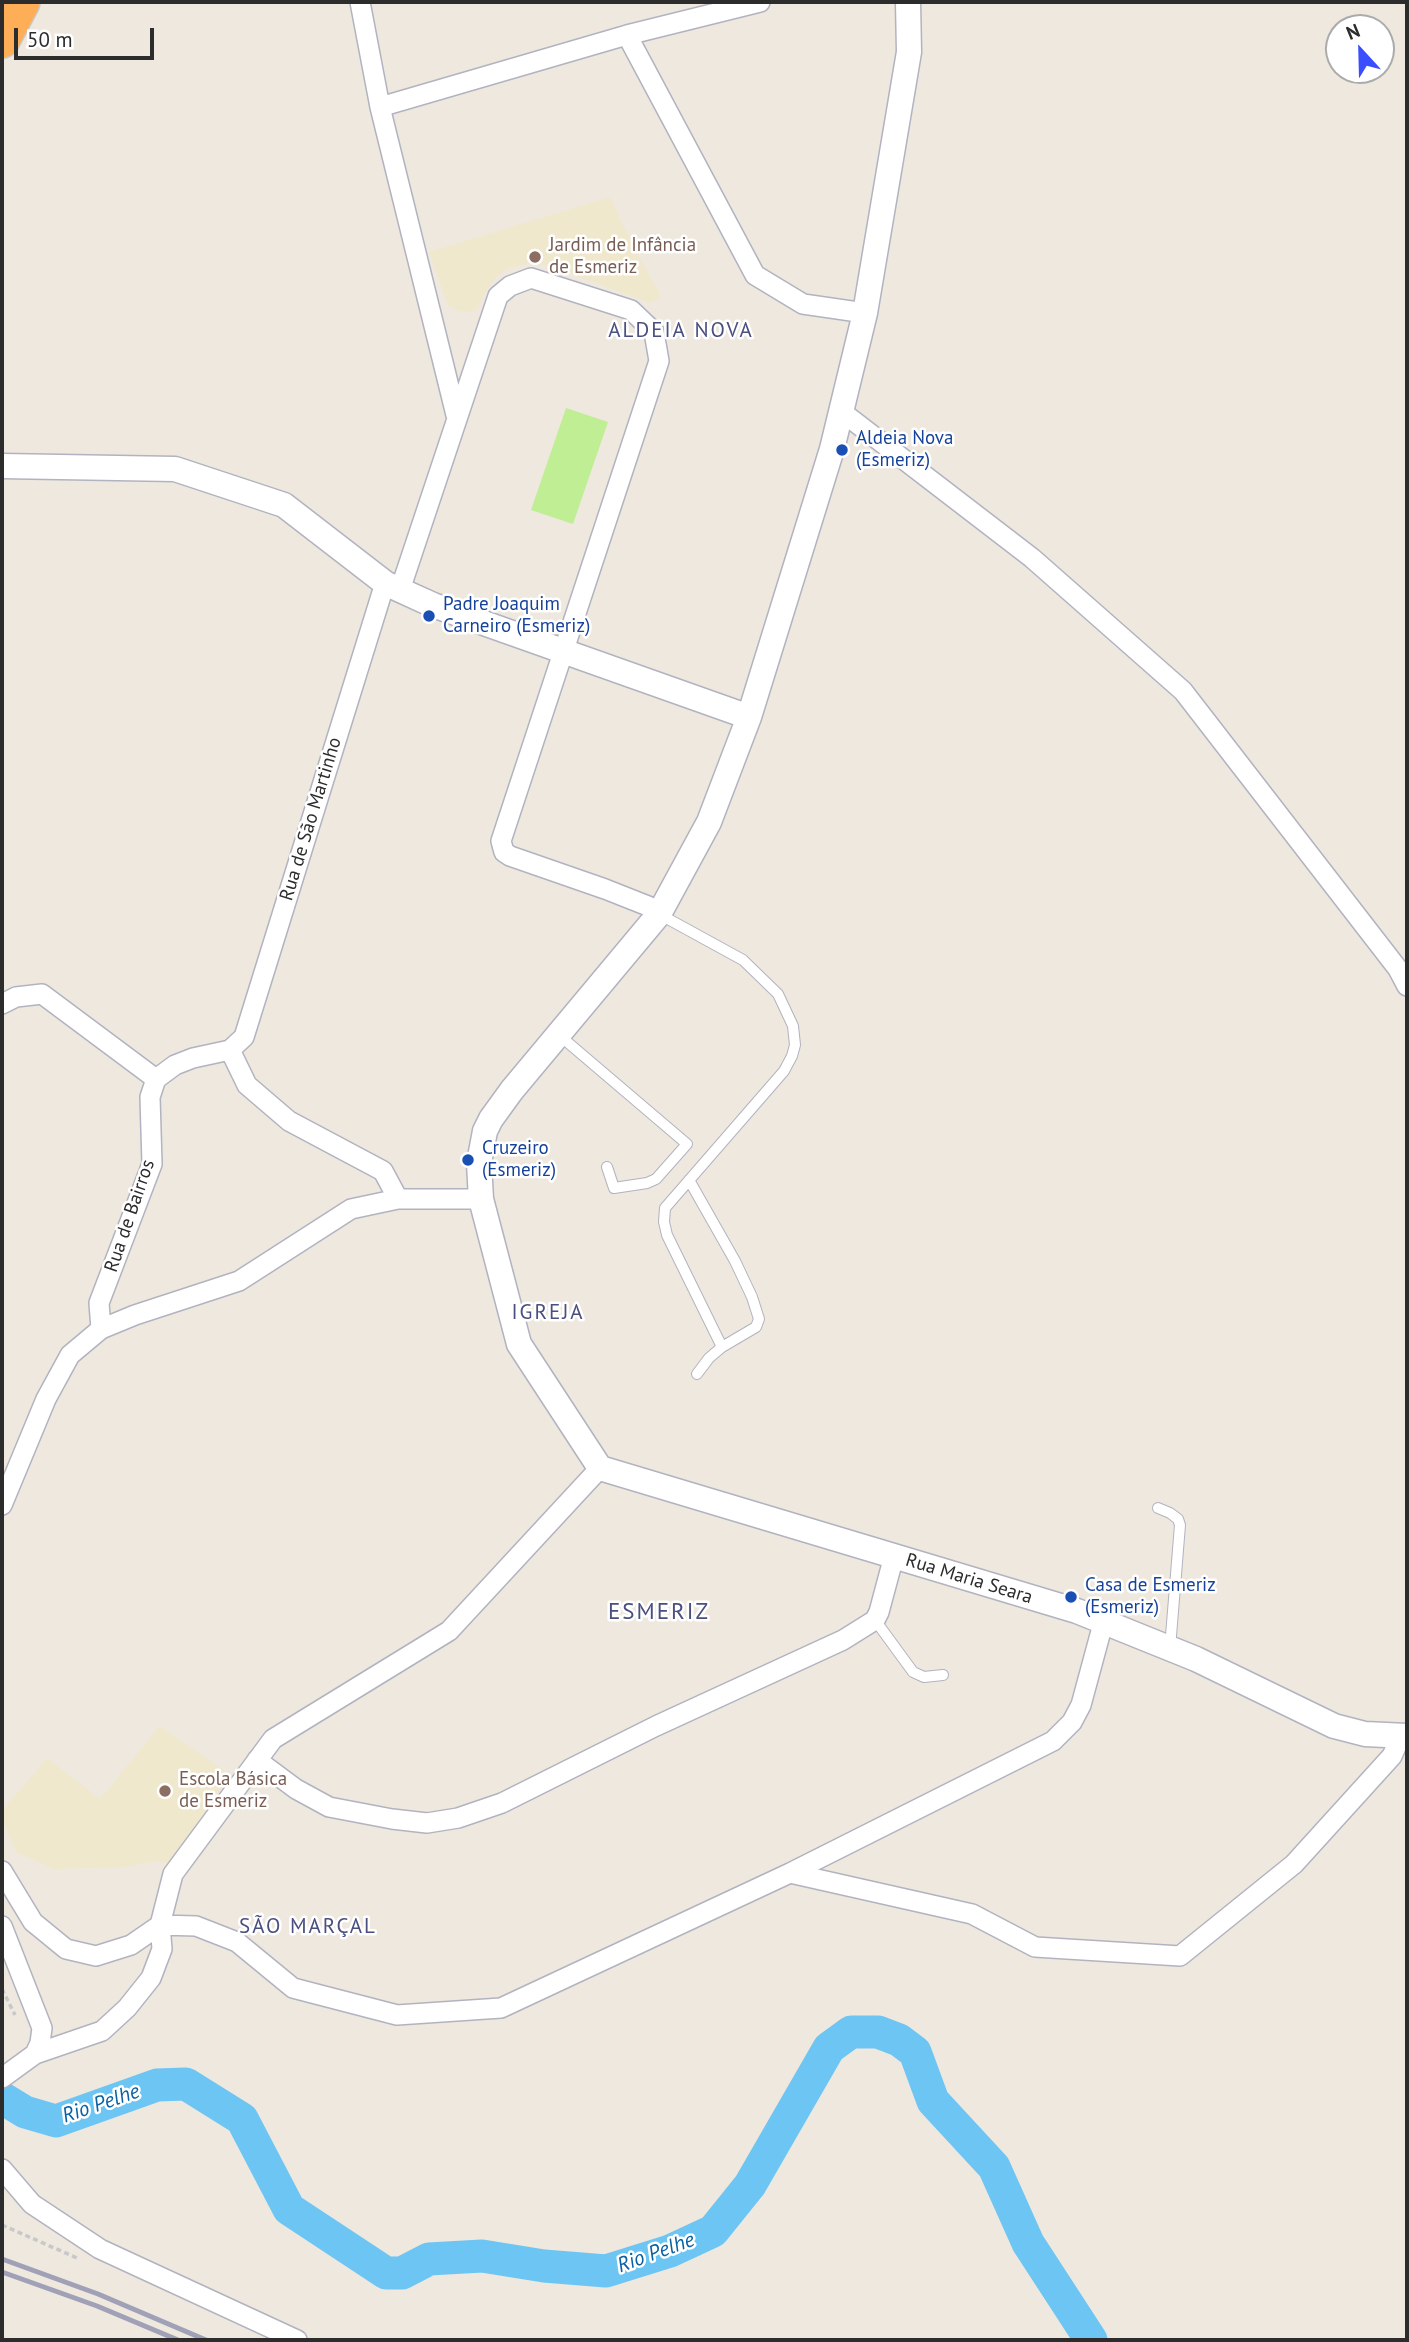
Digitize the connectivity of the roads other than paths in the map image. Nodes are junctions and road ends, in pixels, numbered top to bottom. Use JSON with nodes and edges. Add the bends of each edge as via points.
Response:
{"nodes":[{"id":1,"x":22,"y":2,"type":"edge"},
{"id":2,"x":360,"y":2,"type":"edge"},
{"id":3,"x":760,"y":2,"type":"edge"},
{"id":4,"x":908,"y":2,"type":"edge"},
{"id":5,"x":627,"y":35,"type":"junction"},
{"id":6,"x":2,"y":40,"type":"edge"},
{"id":7,"x":380,"y":107,"type":"junction"},
{"id":8,"x":865,"y":313,"type":"junction"},
{"id":9,"x":842,"y":412,"type":"junction"},
{"id":10,"x":457,"y":416,"type":"junction"},
{"id":11,"x":2,"y":466,"type":"edge"},
{"id":12,"x":392,"y":586,"type":"junction"},
{"id":13,"x":564,"y":651,"type":"junction"},
{"id":14,"x":749,"y":717,"type":"junction"},
{"id":15,"x":659,"y":914,"type":"junction"},
{"id":16,"x":1407,"y":986,"type":"edge"},
{"id":17,"x":2,"y":1004,"type":"edge"},
{"id":18,"x":559,"y":1035,"type":"junction"},
{"id":19,"x":230,"y":1050,"type":"junction"},
{"id":20,"x":156,"y":1079,"type":"junction"},
{"id":21,"x":607,"y":1167,"type":"dead end"},
{"id":22,"x":689,"y":1180,"type":"junction"},
{"id":23,"x":398,"y":1199,"type":"junction"},
{"id":24,"x":481,"y":1199,"type":"junction"},
{"id":25,"x":101,"y":1329,"type":"junction"},
{"id":26,"x":722,"y":1347,"type":"junction"},
{"id":27,"x":697,"y":1374,"type":"dead end"},
{"id":28,"x":600,"y":1468,"type":"junction"},
{"id":29,"x":2,"y":1505,"type":"edge"},
{"id":30,"x":1158,"y":1508,"type":"dead end"},
{"id":31,"x":894,"y":1556,"type":"junction"},
{"id":32,"x":875,"y":1620,"type":"junction"},
{"id":33,"x":1104,"y":1620,"type":"junction"},
{"id":34,"x":1170,"y":1648,"type":"junction"},
{"id":35,"x":943,"y":1675,"type":"dead end"},
{"id":36,"x":1404,"y":1736,"type":"edge"},
{"id":37,"x":257,"y":1760,"type":"junction"},
{"id":38,"x":2,"y":1871,"type":"edge"},
{"id":39,"x":790,"y":1873,"type":"junction"},
{"id":40,"x":160,"y":1925,"type":"junction"},
{"id":41,"x":2,"y":1926,"type":"edge"},
{"id":42,"x":35,"y":2054,"type":"junction"},
{"id":43,"x":2,"y":2078,"type":"edge"},
{"id":44,"x":2,"y":2169,"type":"edge"},
{"id":45,"x":297,"y":2340,"type":"edge"}],
"edges":[{"from":1,"to":6,"type":"highway"},
{"from":2,"to":7,"type":"street"},
{"from":3,"to":5,"type":"street"},
{"from":4,"to":8,"type":"street","via":[[909,52]]},
{"from":5,"to":7,"type":"street"},
{"from":5,"to":8,"type":"street","via":[[755,275],[803,304]]},
{"from":7,"to":10,"type":"street"},
{"from":8,"to":9,"type":"street"},
{"from":9,"to":14,"type":"street"},
{"from":9,"to":16,"type":"street","via":[[1032,558],[1183,691]]},
{"from":10,"to":12,"type":"street","name":"Rua de São Martinho"},
{"from":10,"to":13,"type":"street","name":"Rua de São Martinho","via":[[498,296],[510,286],[531,278],[631,310],[654,332],[659,361]]},
{"from":11,"to":12,"type":"street","via":[[175,469],[284,505]]},
{"from":12,"to":13,"type":"street"},
{"from":12,"to":19,"type":"street","name":"Rua de São Martinho","via":[[244,1037]]},
{"from":13,"to":14,"type":"street"},
{"from":13,"to":15,"type":"street","name":"Rua de São Martinho","via":[[501,847],[510,856],[605,889]]},
{"from":14,"to":15,"type":"street","via":[[709,822]]},
{"from":15,"to":18,"type":"street"},
{"from":15,"to":22,"type":"lane","via":[[743,960],[778,994],[793,1026],[793,1056],[783,1071]]},
{"from":17,"to":20,"type":"street","via":[[43,994]]},
{"from":18,"to":21,"type":"lane","via":[[687,1144],[647,1183],[614,1188]]},
{"from":18,"to":24,"type":"street","via":[[488,1125],[479,1163]]},
{"from":19,"to":20,"type":"street","via":[[175,1065]]},
{"from":19,"to":23,"type":"street","via":[[247,1085],[289,1121],[383,1171]]},
{"from":20,"to":25,"type":"street","name":"Rua de Bairros","via":[[150,1097],[152,1164],[99,1303]]},
{"from":22,"to":26,"type":"lane","via":[[665,1208],[664,1222]]},
{"from":22,"to":26,"type":"lane","via":[[758,1310],[756,1327]]},
{"from":23,"to":24,"type":"street"},
{"from":23,"to":25,"type":"street","via":[[351,1209],[239,1281]]},
{"from":24,"to":28,"type":"street","via":[[519,1345]]},
{"from":25,"to":29,"type":"street","via":[[70,1355],[46,1399]]},
{"from":26,"to":27,"type":"lane"},
{"from":28,"to":31,"type":"street","name":"Rua Maria Seara"},
{"from":28,"to":37,"type":"street","via":[[449,1631],[273,1739]]},
{"from":30,"to":34,"type":"lane","via":[[1178,1519],[1180,1525]]},
{"from":31,"to":32,"type":"street"},
{"from":31,"to":33,"type":"street","name":"Rua Maria Seara"},
{"from":32,"to":35,"type":"lane","via":[[913,1672],[924,1677]]},
{"from":32,"to":37,"type":"street","via":[[843,1640],[502,1803],[458,1818],[427,1823],[329,1807]]},
{"from":33,"to":34,"type":"street","name":"Rua Maria Seara"},
{"from":33,"to":39,"type":"street","via":[[1080,1705],[1072,1722],[1053,1741]]},
{"from":34,"to":36,"type":"street","name":"Rua Maria Seara","via":[[1334,1726],[1365,1734]]},
{"from":36,"to":39,"type":"street","via":[[1392,1756],[1294,1864],[1180,1956],[1035,1947],[972,1914]]},
{"from":37,"to":40,"type":"street","via":[[173,1874]]},
{"from":38,"to":40,"type":"street","via":[[33,1922],[66,1949],[96,1956],[131,1945]]},
{"from":39,"to":40,"type":"street","via":[[501,2008],[397,2015],[293,1988],[237,1942],[196,1926]]},
{"from":40,"to":42,"type":"street","via":[[162,1949],[151,1978],[127,2008],[102,2031]]},
{"from":41,"to":42,"type":"street","via":[[42,2028]]},
{"from":42,"to":43,"type":"street"},
{"from":44,"to":45,"type":"street","via":[[32,2204],[100,2249]]}]}
